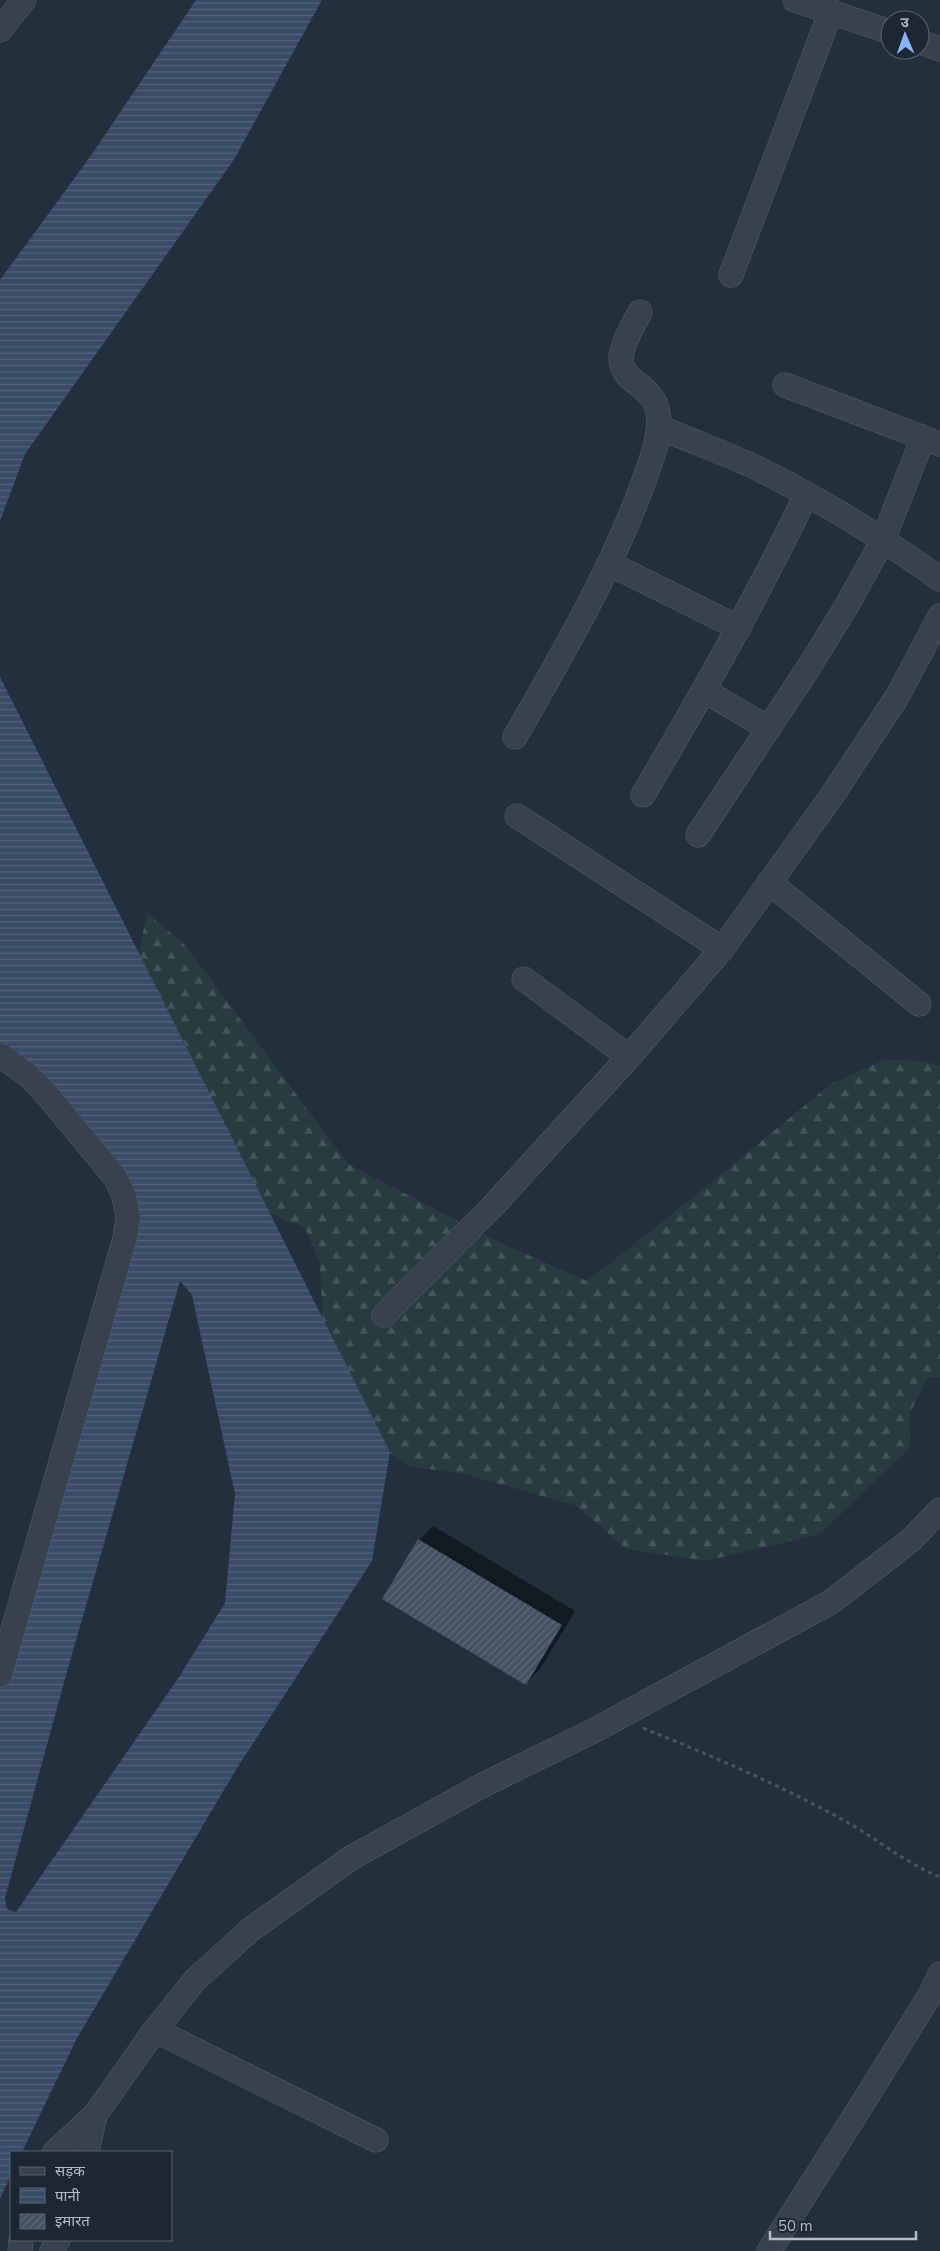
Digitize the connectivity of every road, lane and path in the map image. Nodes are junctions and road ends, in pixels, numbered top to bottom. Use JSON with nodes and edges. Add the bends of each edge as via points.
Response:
{"nodes":[{"id":1,"x":24,"y":0,"type":"edge"},
{"id":2,"x":804,"y":1,"type":"edge"},
{"id":3,"x":831,"y":11,"type":"junction"},
{"id":4,"x":880,"y":28,"type":"edge"},
{"id":5,"x":0,"y":30,"type":"edge"},
{"id":6,"x":731,"y":275,"type":"dead end"},
{"id":7,"x":640,"y":312,"type":"dead end"},
{"id":8,"x":784,"y":385,"type":"dead end"},
{"id":9,"x":659,"y":427,"type":"junction"},
{"id":10,"x":932,"y":441,"type":"edge"},
{"id":11,"x":806,"y":495,"type":"junction"},
{"id":12,"x":883,"y":540,"type":"junction"},
{"id":13,"x":610,"y":564,"type":"junction"},
{"id":14,"x":940,"y":579,"type":"edge"},
{"id":15,"x":940,"y":616,"type":"edge"},
{"id":16,"x":740,"y":628,"type":"junction"},
{"id":17,"x":705,"y":691,"type":"junction"},
{"id":18,"x":768,"y":728,"type":"junction"},
{"id":19,"x":515,"y":737,"type":"dead end"},
{"id":20,"x":643,"y":795,"type":"dead end"},
{"id":21,"x":517,"y":816,"type":"dead end"},
{"id":22,"x":698,"y":835,"type":"dead end"},
{"id":23,"x":769,"y":882,"type":"junction"},
{"id":24,"x":722,"y":949,"type":"junction"},
{"id":25,"x":524,"y":979,"type":"dead end"},
{"id":26,"x":920,"y":1004,"type":"dead end"},
{"id":27,"x":0,"y":1055,"type":"edge"},
{"id":28,"x":629,"y":1057,"type":"junction"},
{"id":29,"x":384,"y":1315,"type":"dead end"},
{"id":30,"x":940,"y":1510,"type":"edge"},
{"id":31,"x":0,"y":1675,"type":"edge"},
{"id":32,"x":617,"y":1718,"type":"junction"},
{"id":33,"x":940,"y":1877,"type":"edge"},
{"id":34,"x":940,"y":1974,"type":"edge"},
{"id":35,"x":156,"y":2030,"type":"junction"},
{"id":36,"x":95,"y":2115,"type":"junction"},
{"id":37,"x":376,"y":2140,"type":"dead end"},
{"id":38,"x":56,"y":2151,"type":"edge"},
{"id":39,"x":87,"y":2151,"type":"edge"},
{"id":40,"x":769,"y":2251,"type":"edge"}],
"edges":[{"from":1,"to":5,"type":"street"},
{"from":2,"to":3,"type":"street"},
{"from":3,"to":4,"type":"street"},
{"from":3,"to":6,"type":"street"},
{"from":7,"to":9,"type":"street","via":[[621,359],[633,382],[650,394],[657,408]]},
{"from":8,"to":10,"type":"street"},
{"from":9,"to":11,"type":"street","via":[[745,463]]},
{"from":9,"to":13,"type":"street","via":[[650,466]]},
{"from":10,"to":12,"type":"street"},
{"from":11,"to":12,"type":"street"},
{"from":11,"to":16,"type":"street"},
{"from":12,"to":14,"type":"street"},
{"from":12,"to":18,"type":"street","via":[[808,670]]},
{"from":13,"to":16,"type":"street"},
{"from":13,"to":19,"type":"street"},
{"from":15,"to":23,"type":"street","via":[[892,706]]},
{"from":16,"to":17,"type":"street"},
{"from":17,"to":18,"type":"street"},
{"from":17,"to":20,"type":"street"},
{"from":18,"to":22,"type":"street"},
{"from":21,"to":24,"type":"street"},
{"from":23,"to":24,"type":"street"},
{"from":23,"to":26,"type":"street"},
{"from":24,"to":28,"type":"street"},
{"from":25,"to":28,"type":"street"},
{"from":27,"to":31,"type":"street","via":[[29,1076],[48,1096],[115,1177],[124,1196],[128,1217],[125,1238]]},
{"from":28,"to":29,"type":"street","via":[[493,1206]]},
{"from":30,"to":32,"type":"street","via":[[911,1540],[831,1602]]},
{"from":32,"to":33,"type":"path","via":[[722,1760],[807,1800]]},
{"from":32,"to":35,"type":"street","via":[[481,1786],[350,1858],[250,1930],[195,1980]]},
{"from":34,"to":40,"type":"street","via":[[930,1995]]},
{"from":35,"to":36,"type":"street"},
{"from":35,"to":37,"type":"street"},
{"from":36,"to":38,"type":"street"},
{"from":36,"to":39,"type":"street"}]}
